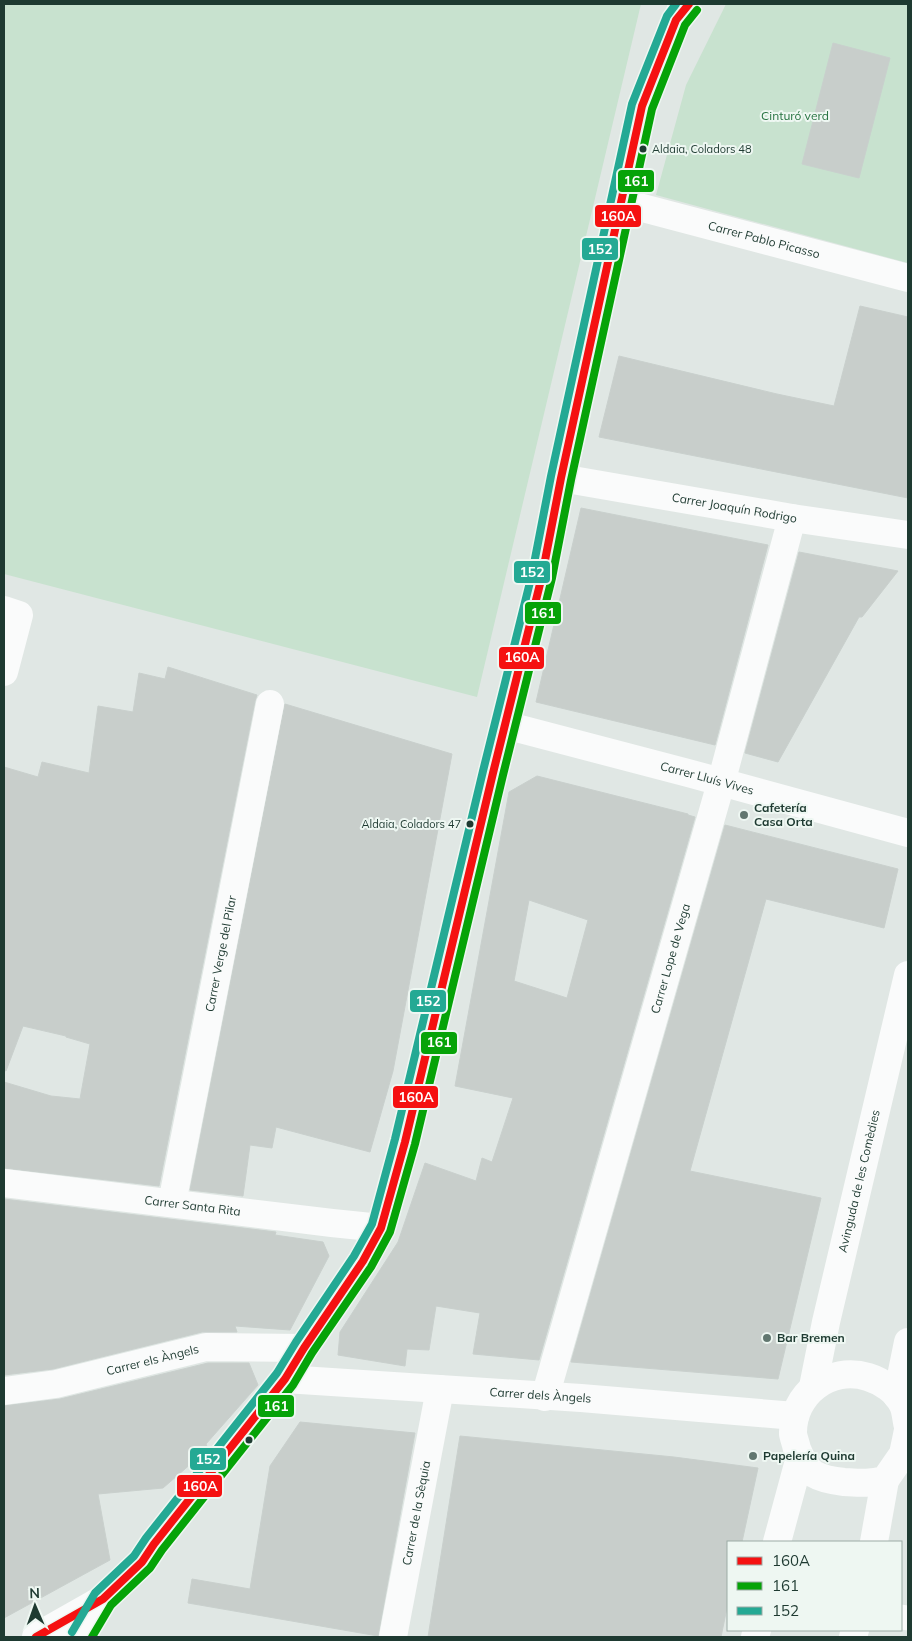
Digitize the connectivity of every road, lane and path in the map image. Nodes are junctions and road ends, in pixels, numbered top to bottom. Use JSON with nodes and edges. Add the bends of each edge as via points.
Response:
{"nodes":[{"id":1,"x":683,"y":9,"type":"edge"},
{"id":2,"x":620,"y":202,"type":"junction"},
{"id":3,"x":908,"y":278,"type":"edge"},
{"id":4,"x":561,"y":478,"type":"junction"},
{"id":5,"x":792,"y":518,"type":"junction"},
{"id":6,"x":908,"y":535,"type":"edge"},
{"id":7,"x":12,"y":612,"type":"edge"},
{"id":8,"x":4,"y":672,"type":"edge"},
{"id":9,"x":270,"y":704,"type":"dead end"},
{"id":10,"x":505,"y":725,"type":"junction"},
{"id":11,"x":721,"y":783,"type":"junction"},
{"id":12,"x":908,"y":833,"type":"edge"},
{"id":13,"x":908,"y":975,"type":"edge"},
{"id":14,"x":4,"y":1183,"type":"edge"},
{"id":15,"x":172,"y":1203,"type":"junction"},
{"id":16,"x":381,"y":1228,"type":"junction"},
{"id":17,"x":908,"y":1342,"type":"edge"},
{"id":18,"x":304,"y":1348,"type":"junction"},
{"id":19,"x":285,"y":1380,"type":"junction"},
{"id":20,"x":813,"y":1387,"type":"junction"},
{"id":21,"x":440,"y":1389,"type":"junction"},
{"id":22,"x":4,"y":1391,"type":"edge"},
{"id":23,"x":897,"y":1396,"type":"junction"},
{"id":24,"x":545,"y":1397,"type":"junction"},
{"id":25,"x":795,"y":1416,"type":"junction"},
{"id":26,"x":908,"y":1428,"type":"edge"},
{"id":27,"x":800,"y":1456,"type":"junction"},
{"id":28,"x":885,"y":1480,"type":"junction"},
{"id":29,"x":778,"y":1541,"type":"edge"},
{"id":30,"x":874,"y":1541,"type":"edge"},
{"id":31,"x":103,"y":1599,"type":"junction"},
{"id":32,"x":36,"y":1637,"type":"edge"},
{"id":33,"x":81,"y":1637,"type":"edge"},
{"id":34,"x":393,"y":1637,"type":"edge"}],
"edges":[{"from":1,"to":2,"type":"street","via":[[642,106]]},
{"from":2,"to":3,"type":"street","name":"Carrer Pablo Picasso"},
{"from":2,"to":4,"type":"street"},
{"from":4,"to":5,"type":"street","name":"Carrer Joaquín Rodrigo"},
{"from":4,"to":10,"type":"street","via":[[542,576]]},
{"from":5,"to":6,"type":"street","name":"Carrer Joaquín Rodrigo"},
{"from":5,"to":11,"type":"street","name":"Carrer Lope de Vega"},
{"from":7,"to":8,"type":"street"},
{"from":9,"to":15,"type":"street","name":"Carrer Verge del Pilar"},
{"from":10,"to":11,"type":"street","name":"Carrer Lluís Vives"},
{"from":10,"to":16,"type":"street","via":[[405,1142]]},
{"from":11,"to":12,"type":"street","name":"Carrer Lluís Vives"},
{"from":11,"to":24,"type":"street","name":"Carrer Lope de Vega"},
{"from":13,"to":20,"type":"street","name":"Avinguda de les Comèdies"},
{"from":14,"to":15,"type":"street","name":"Carrer Santa Rita"},
{"from":15,"to":16,"type":"street","name":"Carrer Santa Rita"},
{"from":16,"to":18,"type":"street","via":[[363,1261]]},
{"from":17,"to":23,"type":"street"},
{"from":18,"to":19,"type":"street"},
{"from":18,"to":22,"type":"street","name":"Carrer els Àngels","via":[[206,1347],[56,1384]]},
{"from":19,"to":21,"type":"street","name":"Carrer dels Àngels"},
{"from":19,"to":31,"type":"street","via":[[142,1562]]},
{"from":20,"to":23,"type":"street","via":[[837,1374],[863,1375],[880,1380]]},
{"from":20,"to":25,"type":"street","via":[[800,1403]]},
{"from":21,"to":24,"type":"street","name":"Carrer dels Àngels"},
{"from":21,"to":34,"type":"street","name":"Carrer de la Sèquia"},
{"from":23,"to":26,"type":"street","via":[[903,1404]]},
{"from":24,"to":25,"type":"street","name":"Carrer dels Àngels"},
{"from":25,"to":27,"type":"street","via":[[793,1435]]},
{"from":26,"to":28,"type":"street","via":[[903,1454]]},
{"from":27,"to":28,"type":"street","via":[[813,1474],[838,1482],[868,1484]]},
{"from":27,"to":29,"type":"street"},
{"from":28,"to":30,"type":"street"},
{"from":31,"to":32,"type":"street"},
{"from":31,"to":33,"type":"street"}]}
